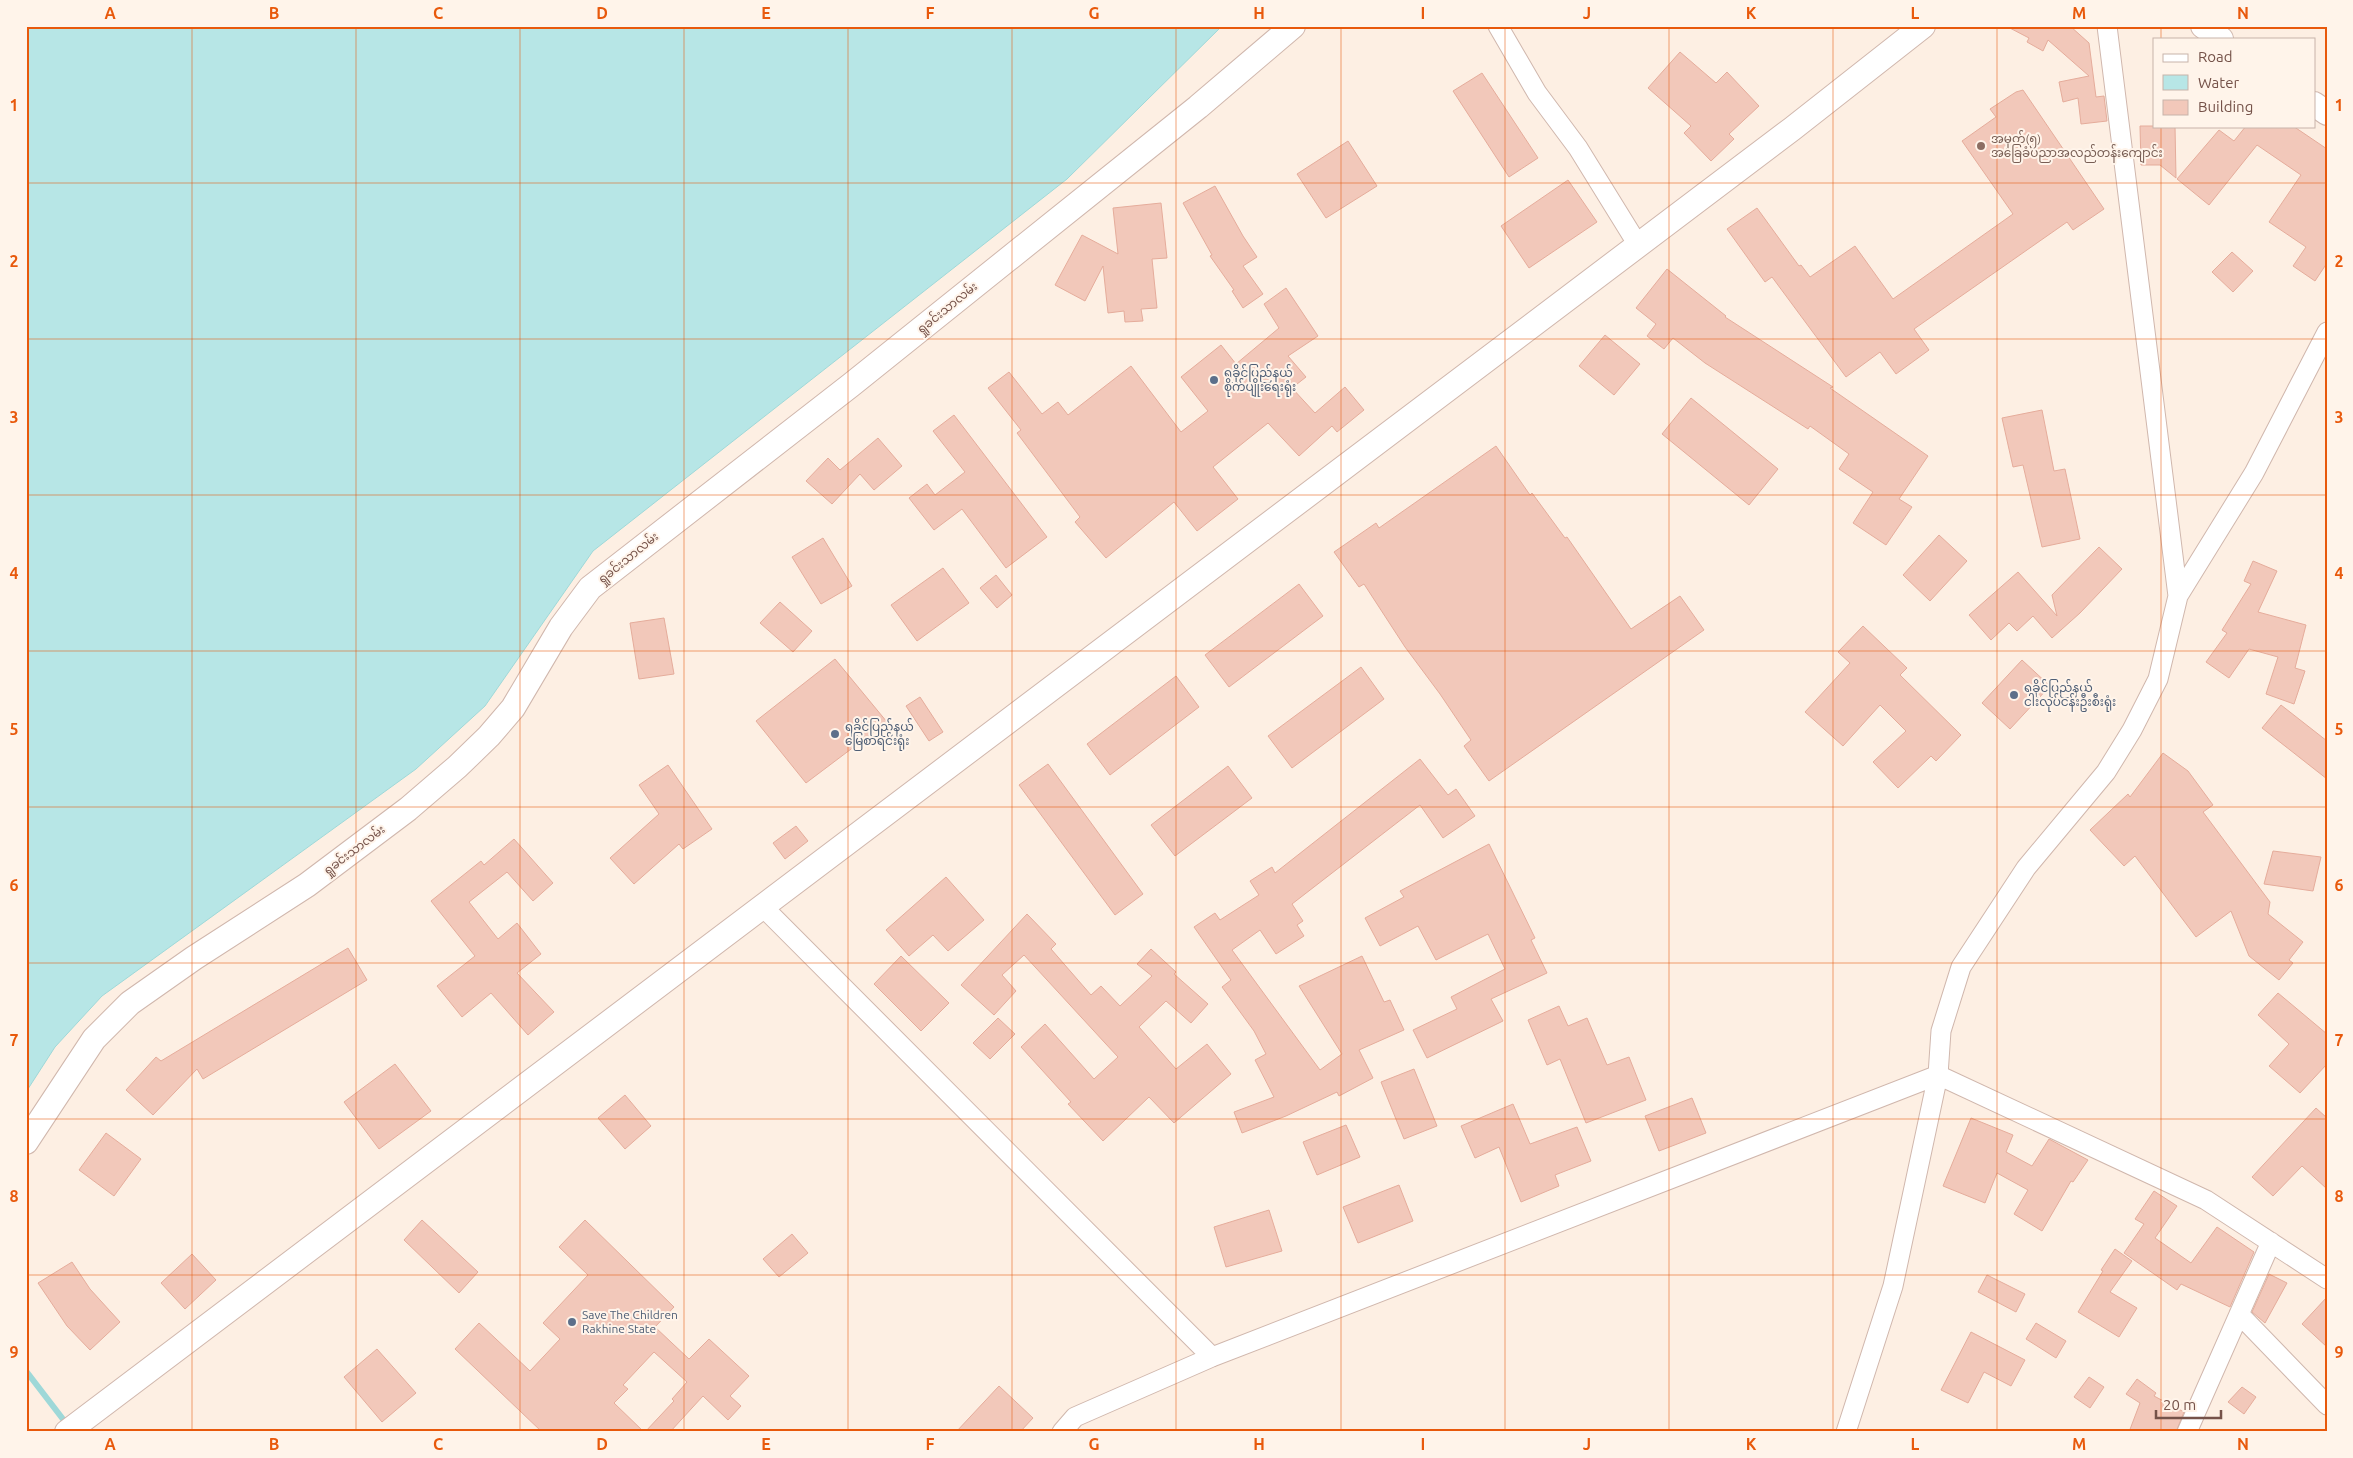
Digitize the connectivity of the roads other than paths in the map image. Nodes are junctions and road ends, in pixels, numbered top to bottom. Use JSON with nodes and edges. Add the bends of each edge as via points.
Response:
{"nodes":[{"id":1,"x":1293,"y":26,"type":"edge"},
{"id":2,"x":1498,"y":26,"type":"edge"},
{"id":3,"x":1923,"y":26,"type":"edge"},
{"id":4,"x":2107,"y":26,"type":"edge"},
{"id":5,"x":2203,"y":26,"type":"edge"},
{"id":6,"x":2219,"y":38,"type":"edge"},
{"id":7,"x":2316,"y":105,"type":"edge"},
{"id":8,"x":2327,"y":113,"type":"edge"},
{"id":9,"x":1638,"y":245,"type":"junction"},
{"id":10,"x":2327,"y":332,"type":"edge"},
{"id":11,"x":2178,"y":596,"type":"junction"},
{"id":12,"x":762,"y":906,"type":"junction"},
{"id":13,"x":1938,"y":1075,"type":"junction"},
{"id":14,"x":26,"y":1142,"type":"edge"},
{"id":15,"x":2271,"y":1242,"type":"junction"},
{"id":16,"x":2327,"y":1279,"type":"edge"},
{"id":17,"x":2239,"y":1314,"type":"junction"},
{"id":18,"x":1212,"y":1357,"type":"junction"},
{"id":19,"x":2327,"y":1405,"type":"edge"},
{"id":20,"x":67,"y":1432,"type":"edge"},
{"id":21,"x":1062,"y":1432,"type":"edge"},
{"id":22,"x":1846,"y":1432,"type":"edge"},
{"id":23,"x":2187,"y":1432,"type":"edge"}],
"edges":[{"from":1,"to":14,"type":"street","name":"ရှုခင်းသာလမ်း","via":[[1198,107],[851,385],[590,588],[561,628],[513,708],[489,736],[429,792],[307,885],[130,1003],[94,1038]]},
{"from":2,"to":9,"type":"street","via":[[1537,93],[1578,148]]},
{"from":3,"to":9,"type":"street"},
{"from":4,"to":11,"type":"street"},
{"from":5,"to":6,"type":"street"},
{"from":7,"to":8,"type":"street"},
{"from":9,"to":12,"type":"street"},
{"from":10,"to":11,"type":"street","via":[[2254,473]]},
{"from":11,"to":13,"type":"street","via":[[2158,679],[2132,730],[2106,772],[2026,868],[1961,967],[1941,1031]]},
{"from":12,"to":18,"type":"street"},
{"from":12,"to":20,"type":"street"},
{"from":13,"to":15,"type":"street","via":[[2206,1200]]},
{"from":13,"to":18,"type":"street"},
{"from":13,"to":22,"type":"street","via":[[1892,1286]]},
{"from":15,"to":16,"type":"street"},
{"from":15,"to":17,"type":"street"},
{"from":17,"to":19,"type":"street"},
{"from":17,"to":23,"type":"street"},
{"from":18,"to":21,"type":"street","via":[[1075,1417]]}]}
